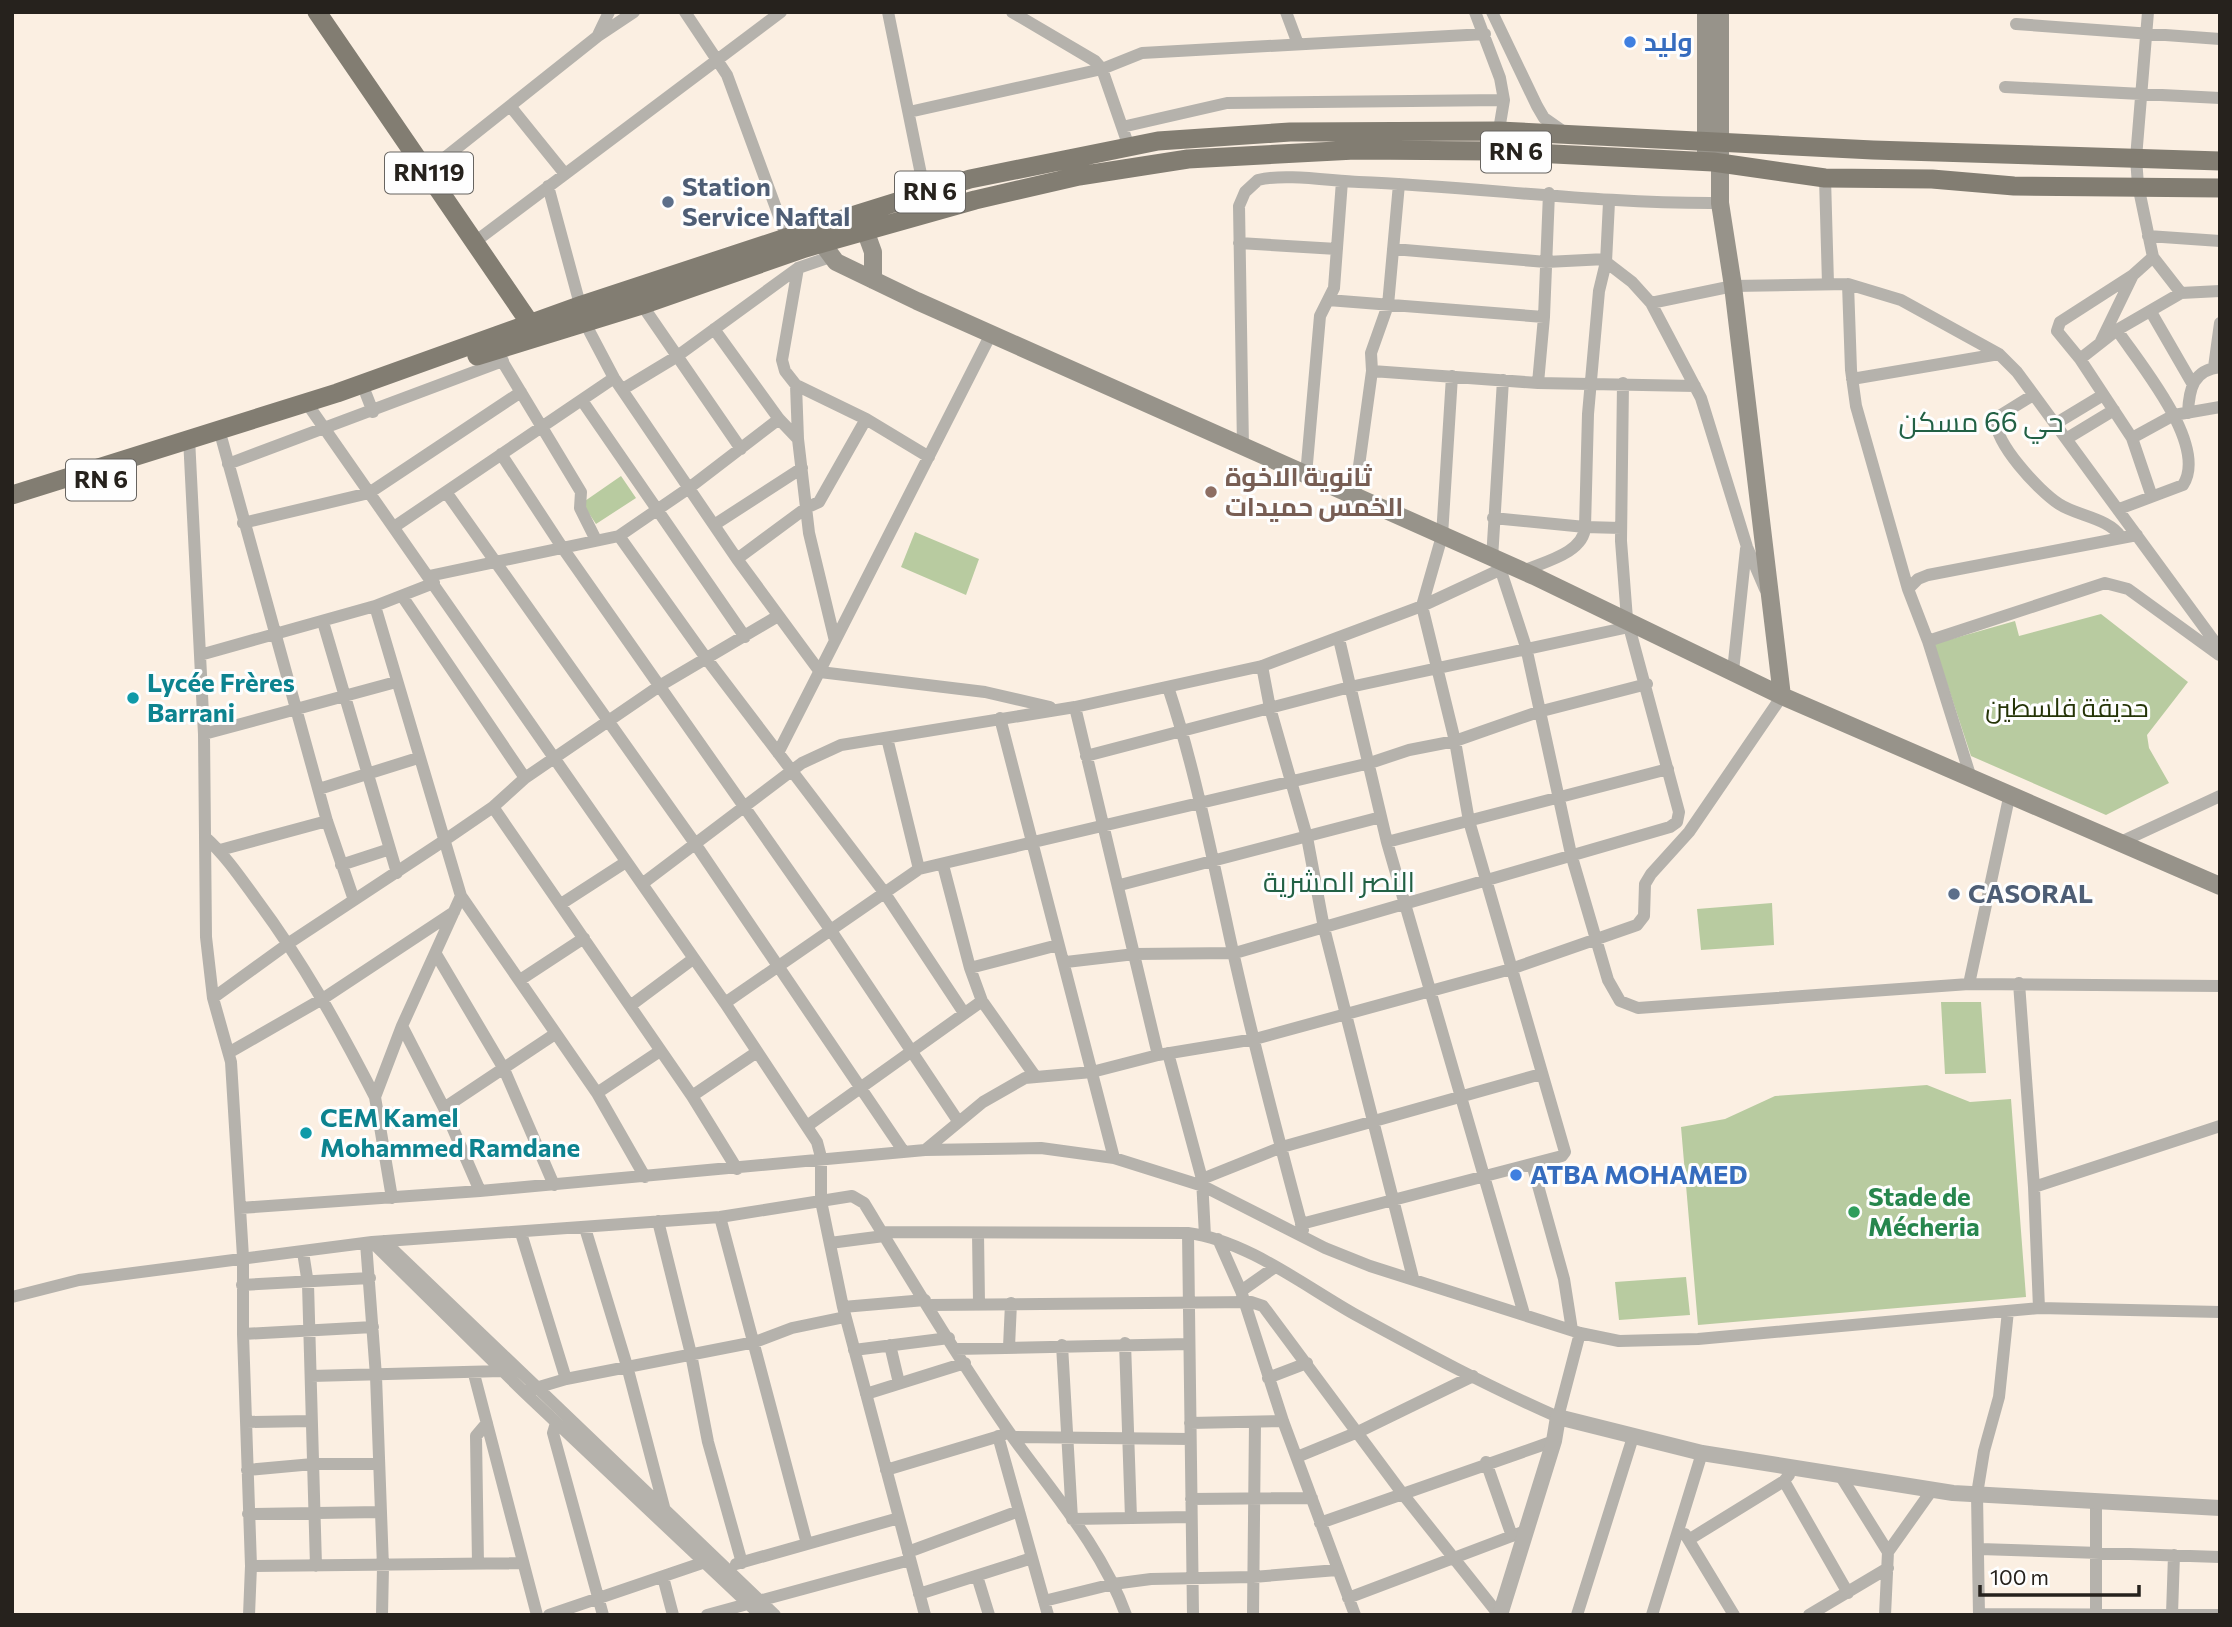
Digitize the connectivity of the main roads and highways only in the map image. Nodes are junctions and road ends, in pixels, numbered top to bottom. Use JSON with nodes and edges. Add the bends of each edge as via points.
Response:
{"nodes":[{"id":1,"x":317,"y":12,"type":"edge"},
{"id":2,"x":1706,"y":12,"type":"edge"},
{"id":3,"x":1720,"y":12,"type":"edge"},
{"id":4,"x":1713,"y":141,"type":"junction"},
{"id":5,"x":1873,"y":150,"type":"junction"},
{"id":6,"x":2220,"y":161,"type":"edge"},
{"id":7,"x":1714,"y":162,"type":"junction"},
{"id":8,"x":1872,"y":179,"type":"junction"},
{"id":9,"x":2220,"y":188,"type":"edge"},
{"id":10,"x":858,"y":214,"type":"junction"},
{"id":11,"x":866,"y":232,"type":"junction"},
{"id":12,"x":822,"y":242,"type":"junction"},
{"id":13,"x":873,"y":280,"type":"junction"},
{"id":14,"x":636,"y":297,"type":"junction"},
{"id":15,"x":535,"y":329,"type":"junction"},
{"id":16,"x":309,"y":408,"type":"junction"},
{"id":17,"x":189,"y":444,"type":"junction"},
{"id":18,"x":12,"y":495,"type":"edge"},
{"id":19,"x":12,"y":509,"type":"edge"},
{"id":20,"x":1783,"y":696,"type":"junction"},
{"id":21,"x":2220,"y":886,"type":"edge"}],
"edges":[{"from":1,"to":15,"type":"main road","number":"RN119"},
{"from":2,"to":4,"type":"main road"},
{"from":3,"to":4,"type":"main road"},
{"from":4,"to":5,"type":"main road","number":"RN 6"},
{"from":4,"to":7,"type":"main road"},
{"from":4,"to":10,"type":"main road","number":"RN 6","via":[[1499,131],[1290,132],[1158,141],[970,180]]},
{"from":5,"to":6,"type":"main road","number":"RN 6"},
{"from":5,"to":8,"type":"main road"},
{"from":7,"to":8,"type":"main road","number":"RN 6","via":[[1825,178]]},
{"from":7,"to":11,"type":"main road","number":"RN 6","via":[[1496,151],[1355,150],[1188,159],[1027,187]]},
{"from":7,"to":20,"type":"main road"},
{"from":8,"to":9,"type":"main road","number":"RN 6"},
{"from":10,"to":11,"type":"main road"},
{"from":10,"to":12,"type":"main road","number":"RN 6"},
{"from":11,"to":12,"type":"main road","number":"RN 6"},
{"from":11,"to":13,"type":"main road","via":[[873,252]]},
{"from":12,"to":13,"type":"main road"},
{"from":12,"to":14,"type":"main road","number":"RN 6"},
{"from":12,"to":14,"type":"main road","number":"RN 6","via":[[787,238]]},
{"from":13,"to":20,"type":"main road","via":[[1355,495]]},
{"from":14,"to":15,"type":"main road","number":"RN 6"},
{"from":15,"to":16,"type":"main road","number":"RN 6"},
{"from":15,"to":16,"type":"main road","number":"RN 6","via":[[499,356],[370,403]]},
{"from":16,"to":17,"type":"main road","number":"RN 6"},
{"from":16,"to":17,"type":"main road","number":"RN 6","via":[[222,440]]},
{"from":17,"to":18,"type":"main road","number":"RN 6"},
{"from":17,"to":19,"type":"main road","number":"RN 6"},
{"from":20,"to":21,"type":"main road"}]}
